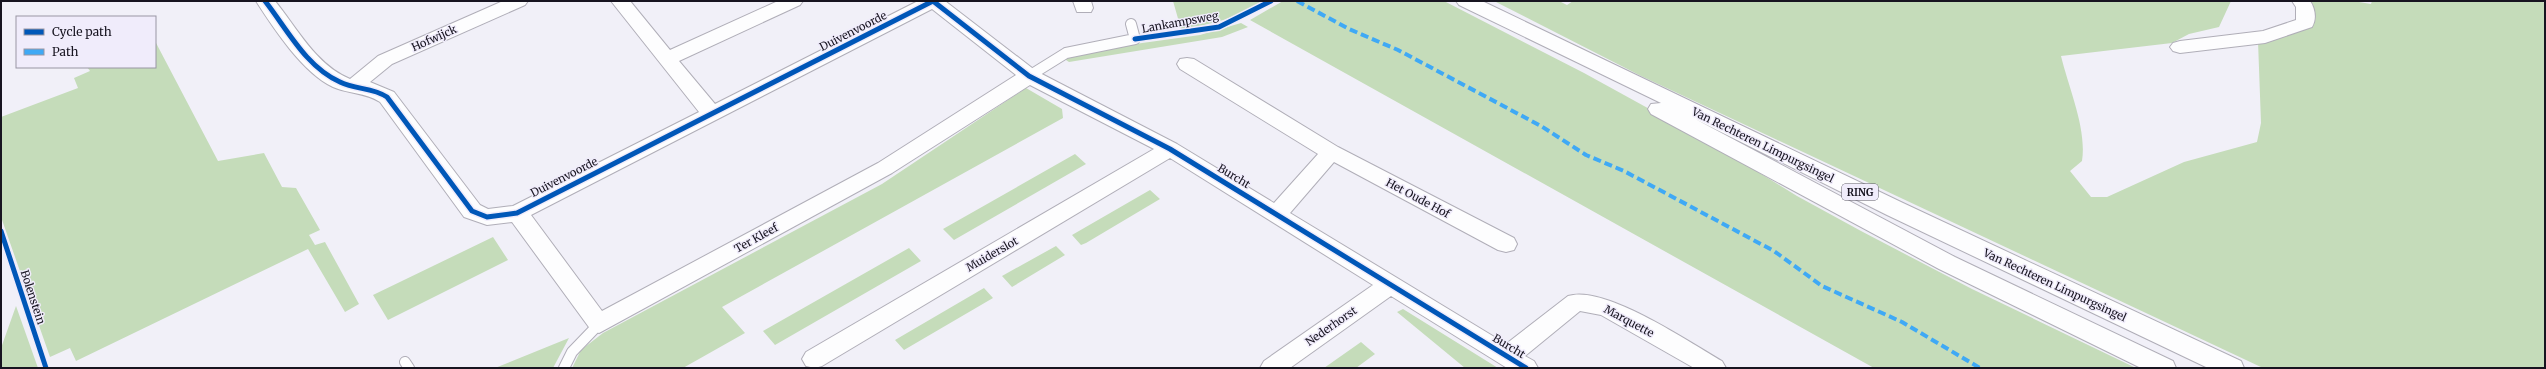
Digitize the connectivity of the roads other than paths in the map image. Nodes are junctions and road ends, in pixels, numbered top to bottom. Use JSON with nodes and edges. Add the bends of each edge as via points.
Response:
{"nodes":[{"id":1,"x":265,"y":1,"type":"edge"},
{"id":2,"x":519,"y":1,"type":"edge"},
{"id":3,"x":620,"y":1,"type":"edge"},
{"id":4,"x":794,"y":1,"type":"edge"},
{"id":5,"x":933,"y":1,"type":"edge"},
{"id":6,"x":1466,"y":1,"type":"edge"},
{"id":7,"x":2301,"y":1,"type":"edge"},
{"id":8,"x":1490,"y":13,"type":"junction"},
{"id":9,"x":1130,"y":24,"type":"dead end"},
{"id":10,"x":2180,"y":47,"type":"dead end"},
{"id":11,"x":667,"y":59,"type":"junction"},
{"id":12,"x":1187,"y":64,"type":"dead end"},
{"id":13,"x":1029,"y":76,"type":"junction"},
{"id":14,"x":355,"y":85,"type":"junction"},
{"id":15,"x":711,"y":113,"type":"junction"},
{"id":16,"x":1170,"y":149,"type":"junction"},
{"id":17,"x":1331,"y":152,"type":"junction"},
{"id":18,"x":517,"y":213,"type":"junction"},
{"id":19,"x":1277,"y":214,"type":"junction"},
{"id":20,"x":1506,"y":244,"type":"dead end"},
{"id":21,"x":1391,"y":284,"type":"junction"},
{"id":22,"x":599,"y":324,"type":"junction"},
{"id":23,"x":814,"y":359,"type":"dead end"},
{"id":24,"x":1516,"y":363,"type":"edge"},
{"id":25,"x":564,"y":368,"type":"edge"},
{"id":26,"x":1272,"y":368,"type":"edge"},
{"id":27,"x":1714,"y":368,"type":"edge"},
{"id":28,"x":2164,"y":368,"type":"edge"},
{"id":29,"x":2232,"y":368,"type":"edge"}],
"edges":[{"from":1,"to":14,"type":"street","name":"Duivenvoorde","via":[[314,65],[341,83]]},
{"from":2,"to":14,"type":"street","name":"Hofwijck","via":[[385,60]]},
{"from":3,"to":11,"type":"street"},
{"from":4,"to":11,"type":"street"},
{"from":5,"to":13,"type":"street","name":"Burcht"},
{"from":5,"to":15,"type":"street","name":"Duivenvoorde"},
{"from":6,"to":8,"type":"main road","name":"Van Rechteren Limpurgsingel","number":"RING"},
{"from":7,"to":10,"type":"street","via":[[2306,7],[2305,23],[2265,37]]},
{"from":8,"to":28,"type":"main road","name":"Van Rechteren Limpurgsingel","number":"RING","via":[[1578,66],[1800,186],[1947,263]]},
{"from":8,"to":29,"type":"main road","name":"Van Rechteren Limpurgsingel","number":"RING","via":[[1572,50],[1895,209]]},
{"from":9,"to":13,"type":"lane","name":"Lankampsweg","via":[[1135,40],[1066,53]]},
{"from":11,"to":15,"type":"street"},
{"from":12,"to":17,"type":"street","name":"Het Oude Hof"},
{"from":13,"to":16,"type":"street","name":"Burcht"},
{"from":13,"to":22,"type":"street","name":"Ter Kleef","via":[[885,168]]},
{"from":14,"to":18,"type":"street","name":"Duivenvoorde","via":[[376,89],[387,97],[472,211],[487,217]]},
{"from":15,"to":18,"type":"street","name":"Duivenvoorde"},
{"from":16,"to":19,"type":"street","name":"Burcht"},
{"from":16,"to":23,"type":"street","name":"Muiderslot"},
{"from":17,"to":19,"type":"street"},
{"from":17,"to":20,"type":"street","name":"Het Oude Hof"},
{"from":18,"to":22,"type":"street"},
{"from":19,"to":21,"type":"street","name":"Burcht"},
{"from":21,"to":24,"type":"street","name":"Burcht"},
{"from":21,"to":26,"type":"street","name":"Nederhorst"},
{"from":22,"to":25,"type":"lane","via":[[572,352]]},
{"from":24,"to":27,"type":"street","name":"Marquette","via":[[1576,302],[1606,307]]}]}
